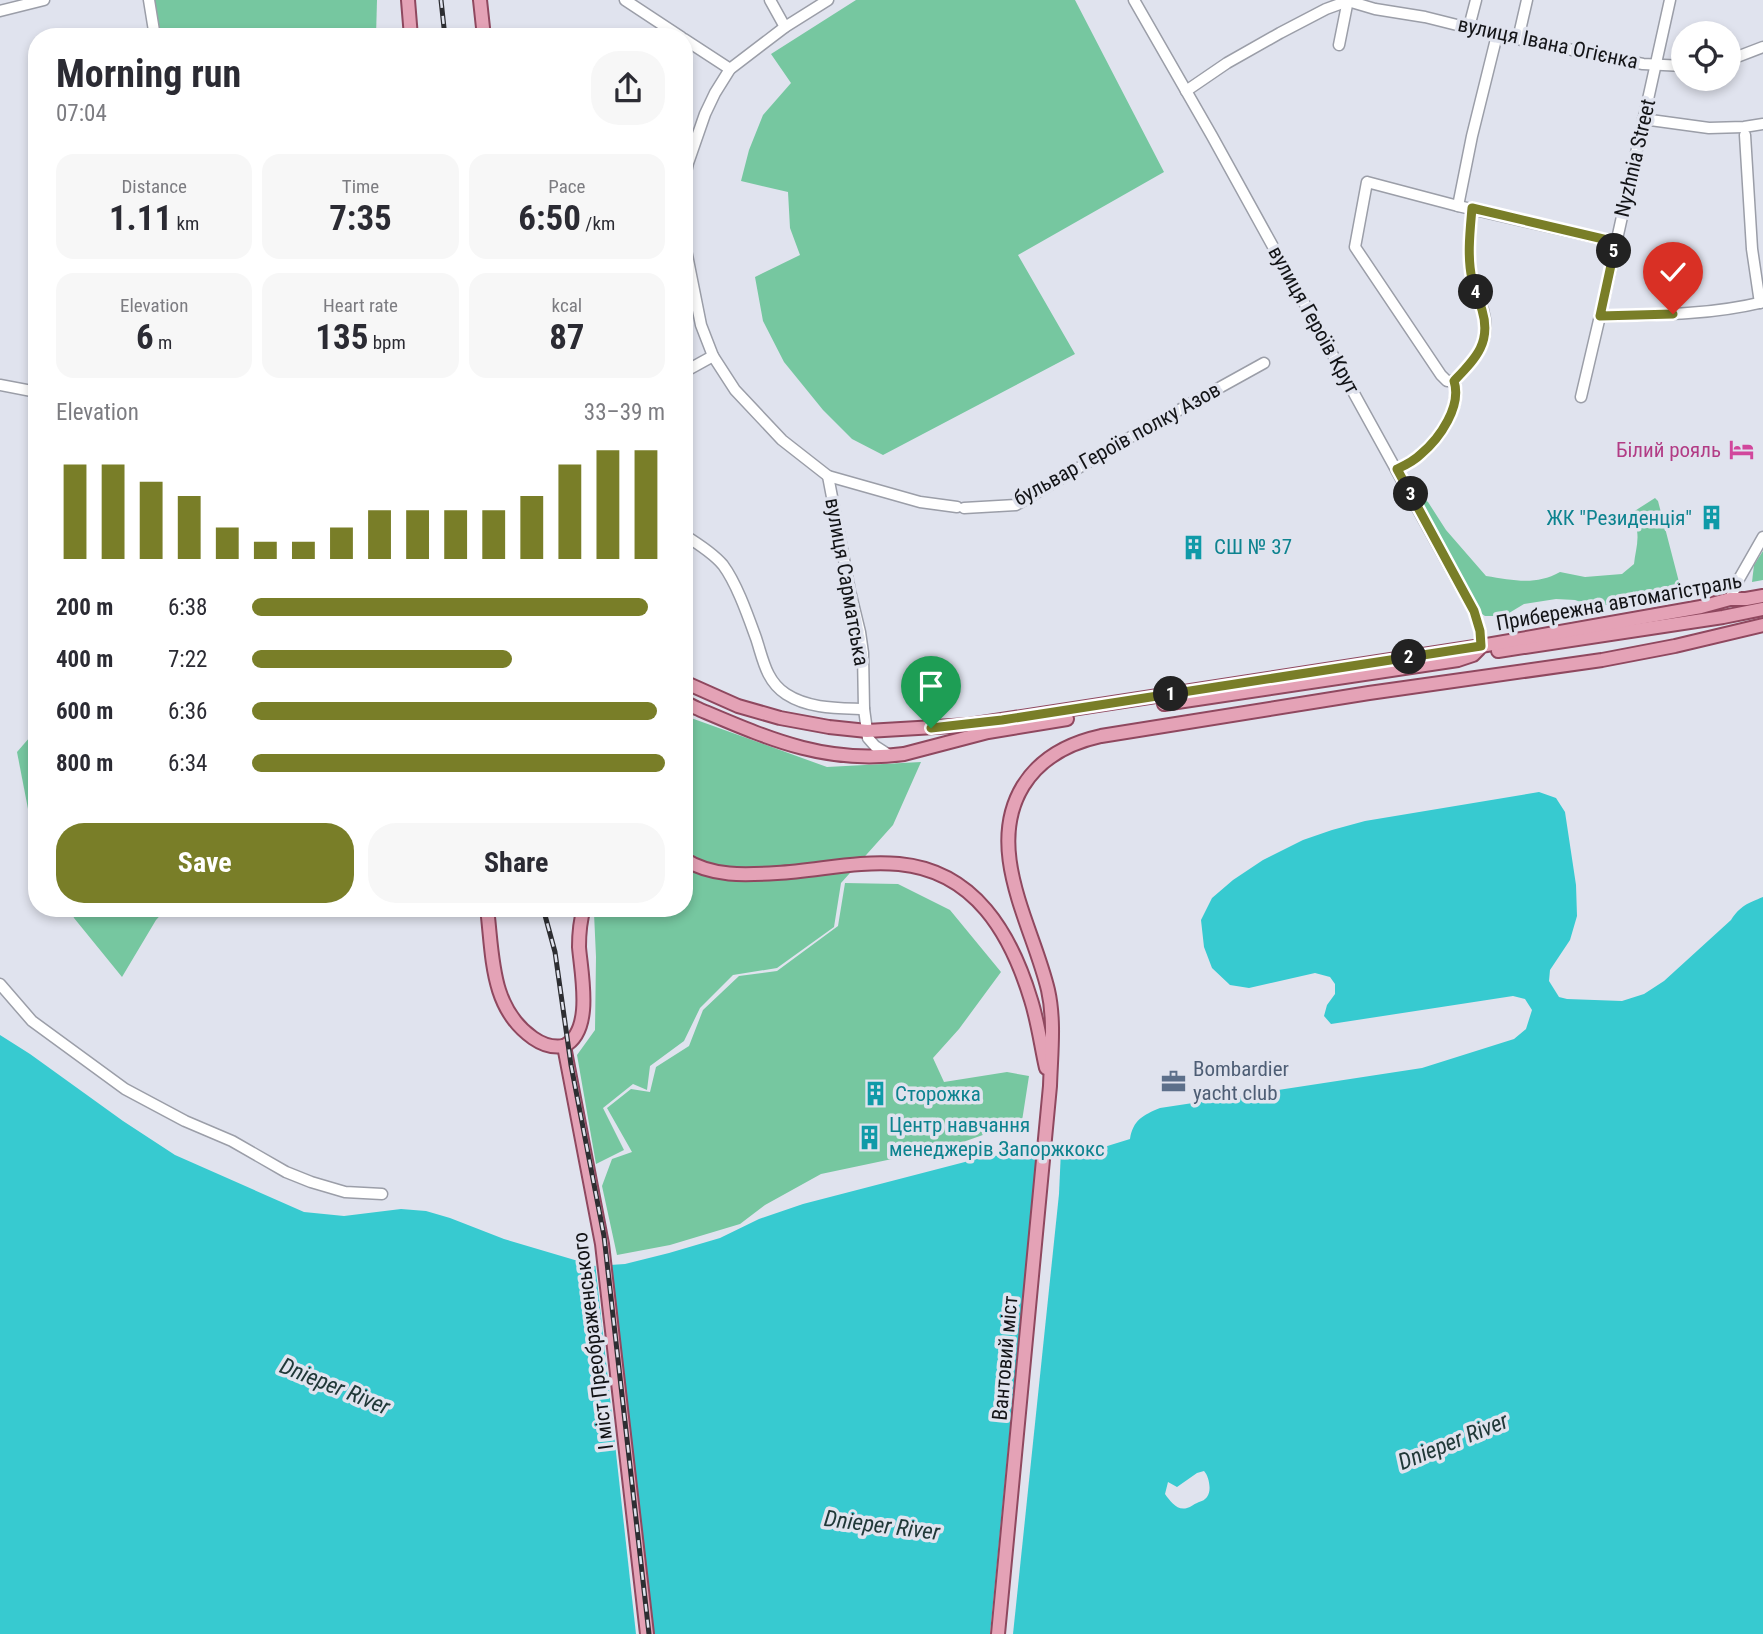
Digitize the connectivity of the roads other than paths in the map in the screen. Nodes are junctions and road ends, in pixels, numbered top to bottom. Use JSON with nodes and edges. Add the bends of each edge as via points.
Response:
{"nodes":[{"id":1,"x":44,"y":0,"type":"edge"},
{"id":2,"x":149,"y":0,"type":"edge"},
{"id":3,"x":408,"y":0,"type":"edge"},
{"id":4,"x":480,"y":0,"type":"edge"},
{"id":5,"x":625,"y":0,"type":"edge"},
{"id":6,"x":770,"y":0,"type":"edge"},
{"id":7,"x":828,"y":0,"type":"edge"},
{"id":8,"x":1134,"y":0,"type":"edge"},
{"id":9,"x":1476,"y":0,"type":"edge"},
{"id":10,"x":1527,"y":0,"type":"edge"},
{"id":11,"x":1670,"y":0,"type":"edge"},
{"id":12,"x":1348,"y":1,"type":"edge"},
{"id":13,"x":0,"y":11,"type":"edge"},
{"id":14,"x":785,"y":27,"type":"junction"},
{"id":15,"x":1469,"y":27,"type":"junction"},
{"id":16,"x":154,"y":28,"type":"edge"},
{"id":17,"x":410,"y":28,"type":"edge"},
{"id":18,"x":483,"y":28,"type":"edge"},
{"id":19,"x":668,"y":28,"type":"edge"},
{"id":20,"x":1497,"y":34,"type":"junction"},
{"id":21,"x":1518,"y":39,"type":"junction"},
{"id":22,"x":693,"y":45,"type":"edge"},
{"id":23,"x":1339,"y":45,"type":"dead end"},
{"id":24,"x":1763,"y":47,"type":"edge"},
{"id":25,"x":1741,"y":55,"type":"edge"},
{"id":26,"x":1656,"y":65,"type":"junction"},
{"id":27,"x":1671,"y":66,"type":"edge"},
{"id":28,"x":730,"y":69,"type":"junction"},
{"id":29,"x":1186,"y":90,"type":"junction"},
{"id":30,"x":1643,"y":119,"type":"junction"},
{"id":31,"x":1763,"y":124,"type":"edge"},
{"id":32,"x":1745,"y":135,"type":"dead end"},
{"id":33,"x":693,"y":144,"type":"edge"},
{"id":34,"x":1458,"y":206,"type":"junction"},
{"id":35,"x":1472,"y":208,"type":"junction"},
{"id":36,"x":1616,"y":242,"type":"junction"},
{"id":37,"x":693,"y":290,"type":"edge"},
{"id":38,"x":1762,"y":302,"type":"edge"},
{"id":39,"x":1600,"y":316,"type":"junction"},
{"id":40,"x":713,"y":356,"type":"junction"},
{"id":41,"x":1264,"y":362,"type":"dead end"},
{"id":42,"x":693,"y":367,"type":"edge"},
{"id":43,"x":1454,"y":381,"type":"junction"},
{"id":44,"x":0,"y":385,"type":"edge"},
{"id":45,"x":28,"y":390,"type":"edge"},
{"id":46,"x":1581,"y":397,"type":"dead end"},
{"id":47,"x":1397,"y":469,"type":"junction"},
{"id":48,"x":828,"y":476,"type":"junction"},
{"id":49,"x":1763,"y":537,"type":"edge"},
{"id":50,"x":693,"y":542,"type":"edge"},
{"id":51,"x":1763,"y":596,"type":"edge"},
{"id":52,"x":1730,"y":599,"type":"junction"},
{"id":53,"x":1763,"y":609,"type":"edge"},
{"id":54,"x":1723,"y":617,"type":"junction"},
{"id":55,"x":1763,"y":625,"type":"edge"},
{"id":56,"x":1481,"y":646,"type":"junction"},
{"id":57,"x":693,"y":688,"type":"edge"},
{"id":58,"x":693,"y":706,"type":"edge"},
{"id":59,"x":864,"y":709,"type":"junction"},
{"id":60,"x":867,"y":731,"type":"junction"},
{"id":61,"x":890,"y":756,"type":"junction"},
{"id":62,"x":693,"y":865,"type":"edge"},
{"id":63,"x":488,"y":917,"type":"edge"},
{"id":64,"x":582,"y":917,"type":"edge"},
{"id":65,"x":0,"y":984,"type":"edge"},
{"id":66,"x":565,"y":1050,"type":"junction"},
{"id":67,"x":1050,"y":1086,"type":"junction"},
{"id":68,"x":382,"y":1194,"type":"dead end"},
{"id":69,"x":647,"y":1634,"type":"edge"},
{"id":70,"x":998,"y":1634,"type":"edge"}],
"edges":[{"from":1,"to":13,"type":"street"},
{"from":2,"to":16,"type":"street"},
{"from":3,"to":17,"type":"main road"},
{"from":4,"to":18,"type":"main road"},
{"from":5,"to":19,"type":"street"},
{"from":6,"to":14,"type":"street"},
{"from":7,"to":14,"type":"street"},
{"from":8,"to":29,"type":"street","name":"вулиця Героїв Крут"},
{"from":9,"to":15,"type":"street"},
{"from":10,"to":21,"type":"street"},
{"from":11,"to":26,"type":"street","name":"Nyzhnia Street"},
{"from":12,"to":15,"type":"street","name":"вулиця Івана Огієнка"},
{"from":12,"to":23,"type":"street"},
{"from":12,"to":29,"type":"street","via":[[1280,33]]},
{"from":14,"to":28,"type":"street"},
{"from":15,"to":20,"type":"street","name":"вулиця Івана Огієнка"},
{"from":20,"to":21,"type":"street","name":"вулиця Івана Огієнка"},
{"from":20,"to":34,"type":"street"},
{"from":21,"to":26,"type":"street","name":"вулиця Івана Огієнка"},
{"from":22,"to":28,"type":"street"},
{"from":24,"to":25,"type":"street"},
{"from":26,"to":27,"type":"street","name":"вулиця Івана Огієнка"},
{"from":26,"to":30,"type":"street","name":"Nyzhnia Street"},
{"from":28,"to":33,"type":"street"},
{"from":29,"to":47,"type":"street","name":"вулиця Героїв Крут"},
{"from":30,"to":31,"type":"street","via":[[1709,128]]},
{"from":30,"to":36,"type":"street","name":"Nyzhnia Street"},
{"from":32,"to":38,"type":"street","via":[[1751,246]]},
{"from":34,"to":35,"type":"street"},
{"from":34,"to":43,"type":"street","via":[[1367,182],[1355,239],[1357,251],[1441,375]]},
{"from":35,"to":36,"type":"street"},
{"from":35,"to":43,"type":"street","via":[[1471,278],[1484,316],[1485,339],[1480,352]]},
{"from":36,"to":39,"type":"street","name":"Nyzhnia Street"},
{"from":37,"to":40,"type":"street","name":"бульвар Героїв полку Азов"},
{"from":38,"to":39,"type":"street","via":[[1711,311]]},
{"from":39,"to":46,"type":"street","name":"Nyzhnia Street"},
{"from":40,"to":42,"type":"street"},
{"from":40,"to":48,"type":"street","name":"бульвар Героїв полку Азов","via":[[748,405],[782,440]]},
{"from":41,"to":48,"type":"street","name":"бульвар Героїв полку Азов","via":[[1016,505],[961,508],[920,502]]},
{"from":43,"to":47,"type":"street","via":[[1453,407],[1442,430],[1422,454]]},
{"from":44,"to":45,"type":"street"},
{"from":47,"to":56,"type":"street","name":"вулиця Героїв Крут","via":[[1474,611]]},
{"from":48,"to":59,"type":"street","name":"вулиця Сарматська","via":[[860,632]]},
{"from":49,"to":52,"type":"street"},
{"from":50,"to":59,"type":"street","via":[[722,563],[733,581],[771,681],[785,694],[815,706]]},
{"from":51,"to":52,"type":"main road","name":"Прибережна автомагістраль"},
{"from":52,"to":54,"type":"main road"},
{"from":52,"to":56,"type":"main road","name":"Прибережна автомагістраль"},
{"from":53,"to":54,"type":"main road","name":"Прибережна автомагістраль"},
{"from":54,"to":56,"type":"main road","name":"Прибережна автомагістраль","via":[[1500,651]]},
{"from":55,"to":67,"type":"main road","via":[[1602,660],[1369,693],[1068,745],[1028,777],[1010,813],[1007,835],[1014,879],[1048,990]]},
{"from":56,"to":60,"type":"main road","name":"Прибережна автомагістраль","via":[[991,722]]},
{"from":56,"to":61,"type":"main road","name":"Прибережна автомагістраль","via":[[1474,655],[1458,660],[1107,712]]},
{"from":57,"to":60,"type":"main road","name":"Прибережна автомагістраль","via":[[780,718]]},
{"from":58,"to":61,"type":"main road","name":"Прибережна автомагістраль","via":[[801,748]]},
{"from":59,"to":60,"type":"street","name":"вулиця Сарматська"},
{"from":60,"to":61,"type":"street","via":[[870,741]]},
{"from":62,"to":67,"type":"main road","via":[[712,872],[758,874],[899,864],[920,867],[962,886],[997,922],[1014,954],[1032,1001]]},
{"from":63,"to":66,"type":"main road","via":[[499,994],[507,1012],[538,1041]]},
{"from":64,"to":66,"type":"main road","via":[[583,1007],[575,1037]]},
{"from":65,"to":68,"type":"street","via":[[32,1021],[125,1089],[286,1172],[345,1192]]},
{"from":66,"to":69,"type":"main road","name":"I міст Преображенського","via":[[602,1244]]},
{"from":67,"to":70,"type":"main road","name":"Вантовий міст"}]}
